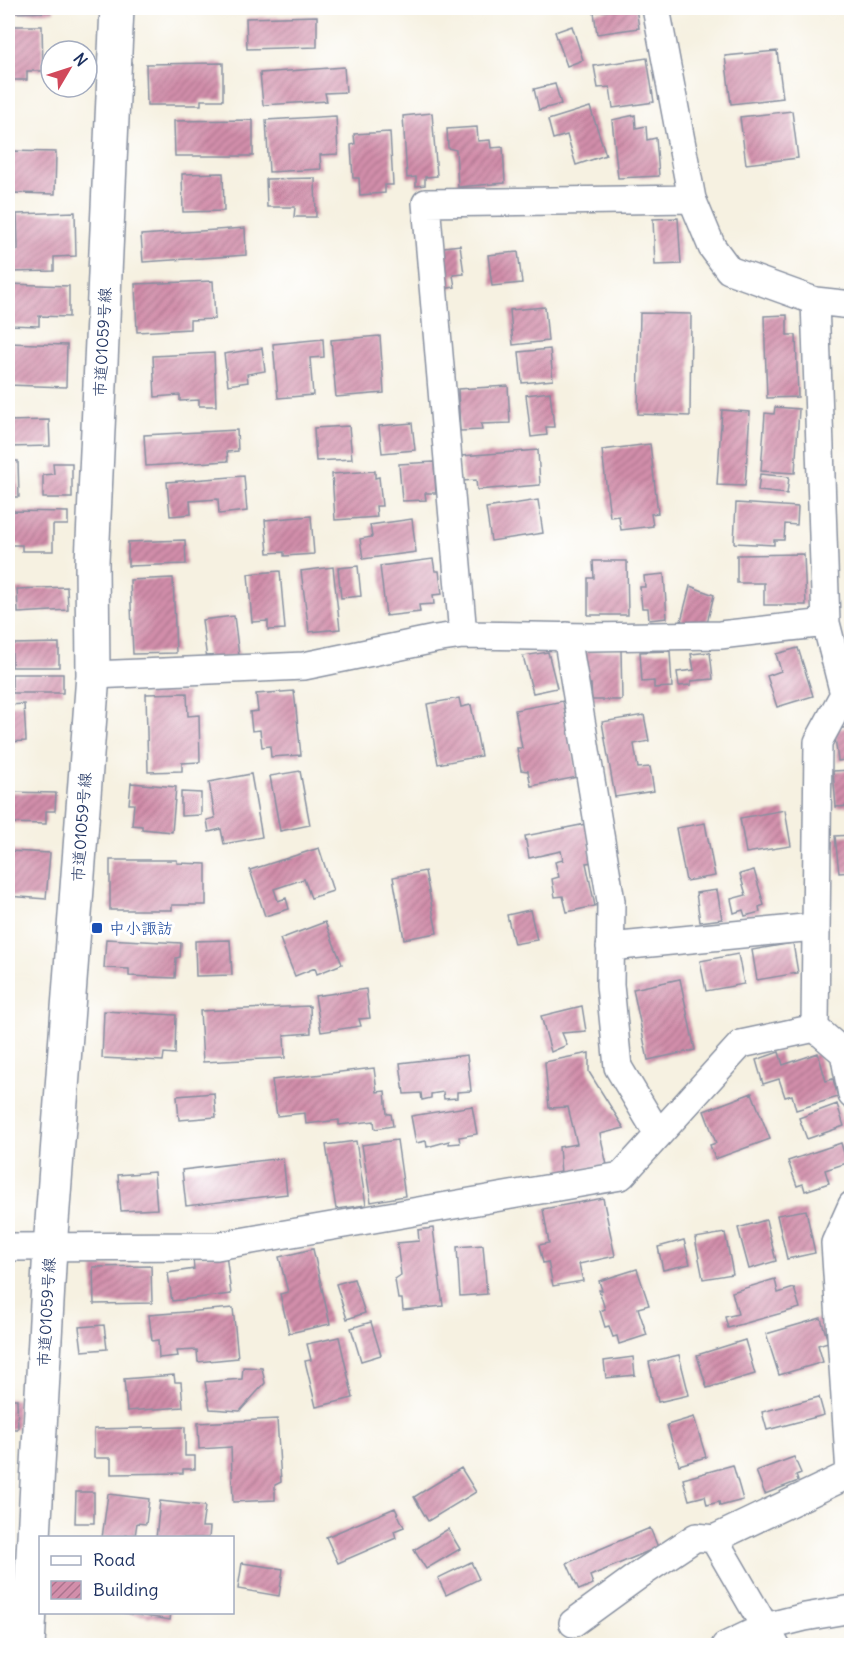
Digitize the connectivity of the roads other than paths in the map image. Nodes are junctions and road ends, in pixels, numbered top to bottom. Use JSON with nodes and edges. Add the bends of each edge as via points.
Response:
{"nodes":[{"id":1,"x":117,"y":8,"type":"edge"},
{"id":2,"x":656,"y":8,"type":"edge"},
{"id":3,"x":692,"y":199,"type":"junction"},
{"id":4,"x":815,"y":301,"type":"junction"},
{"id":5,"x":852,"y":305,"type":"edge"},
{"id":6,"x":826,"y":623,"type":"junction"},
{"id":7,"x":463,"y":635,"type":"junction"},
{"id":8,"x":567,"y":636,"type":"junction"},
{"id":9,"x":93,"y":675,"type":"junction"},
{"id":10,"x":814,"y":927,"type":"junction"},
{"id":11,"x":610,"y":947,"type":"junction"},
{"id":12,"x":815,"y":1028,"type":"junction"},
{"id":13,"x":848,"y":1053,"type":"edge"},
{"id":14,"x":852,"y":1095,"type":"edge"},
{"id":15,"x":658,"y":1134,"type":"junction"},
{"id":16,"x":852,"y":1205,"type":"edge"},
{"id":17,"x":8,"y":1247,"type":"edge"},
{"id":18,"x":50,"y":1248,"type":"junction"},
{"id":19,"x":851,"y":1473,"type":"edge"},
{"id":20,"x":714,"y":1539,"type":"junction"},
{"id":21,"x":852,"y":1609,"type":"edge"},
{"id":22,"x":573,"y":1623,"type":"dead end"},
{"id":23,"x":770,"y":1636,"type":"edge"},
{"id":24,"x":28,"y":1646,"type":"edge"},
{"id":25,"x":725,"y":1646,"type":"edge"}],
"edges":[{"from":1,"to":9,"type":"street","name":"市道01059号線","via":[[92,562]]},
{"from":2,"to":3,"type":"street"},
{"from":3,"to":4,"type":"street","via":[[712,248],[729,270]]},
{"from":3,"to":7,"type":"street","via":[[426,203]]},
{"from":4,"to":5,"type":"street"},
{"from":4,"to":6,"type":"street"},
{"from":6,"to":8,"type":"street","via":[[720,635]]},
{"from":6,"to":10,"type":"street","via":[[844,694],[818,742]]},
{"from":7,"to":8,"type":"street"},
{"from":7,"to":9,"type":"street","via":[[304,666]]},
{"from":8,"to":11,"type":"street","via":[[611,901]]},
{"from":9,"to":18,"type":"street","name":"市道01059号線"},
{"from":10,"to":11,"type":"street"},
{"from":10,"to":12,"type":"street"},
{"from":11,"to":15,"type":"street","via":[[618,1067]]},
{"from":12,"to":13,"type":"street"},
{"from":12,"to":15,"type":"street","via":[[741,1044]]},
{"from":13,"to":14,"type":"street"},
{"from":15,"to":18,"type":"street","via":[[621,1176],[216,1246]]},
{"from":16,"to":19,"type":"street","via":[[835,1243]]},
{"from":17,"to":18,"type":"street"},
{"from":18,"to":24,"type":"street","name":"市道01059号線"},
{"from":19,"to":20,"type":"street"},
{"from":20,"to":22,"type":"street","via":[[696,1538]]},
{"from":20,"to":23,"type":"street"},
{"from":21,"to":23,"type":"street","via":[[805,1617]]},
{"from":23,"to":25,"type":"street"}]}
